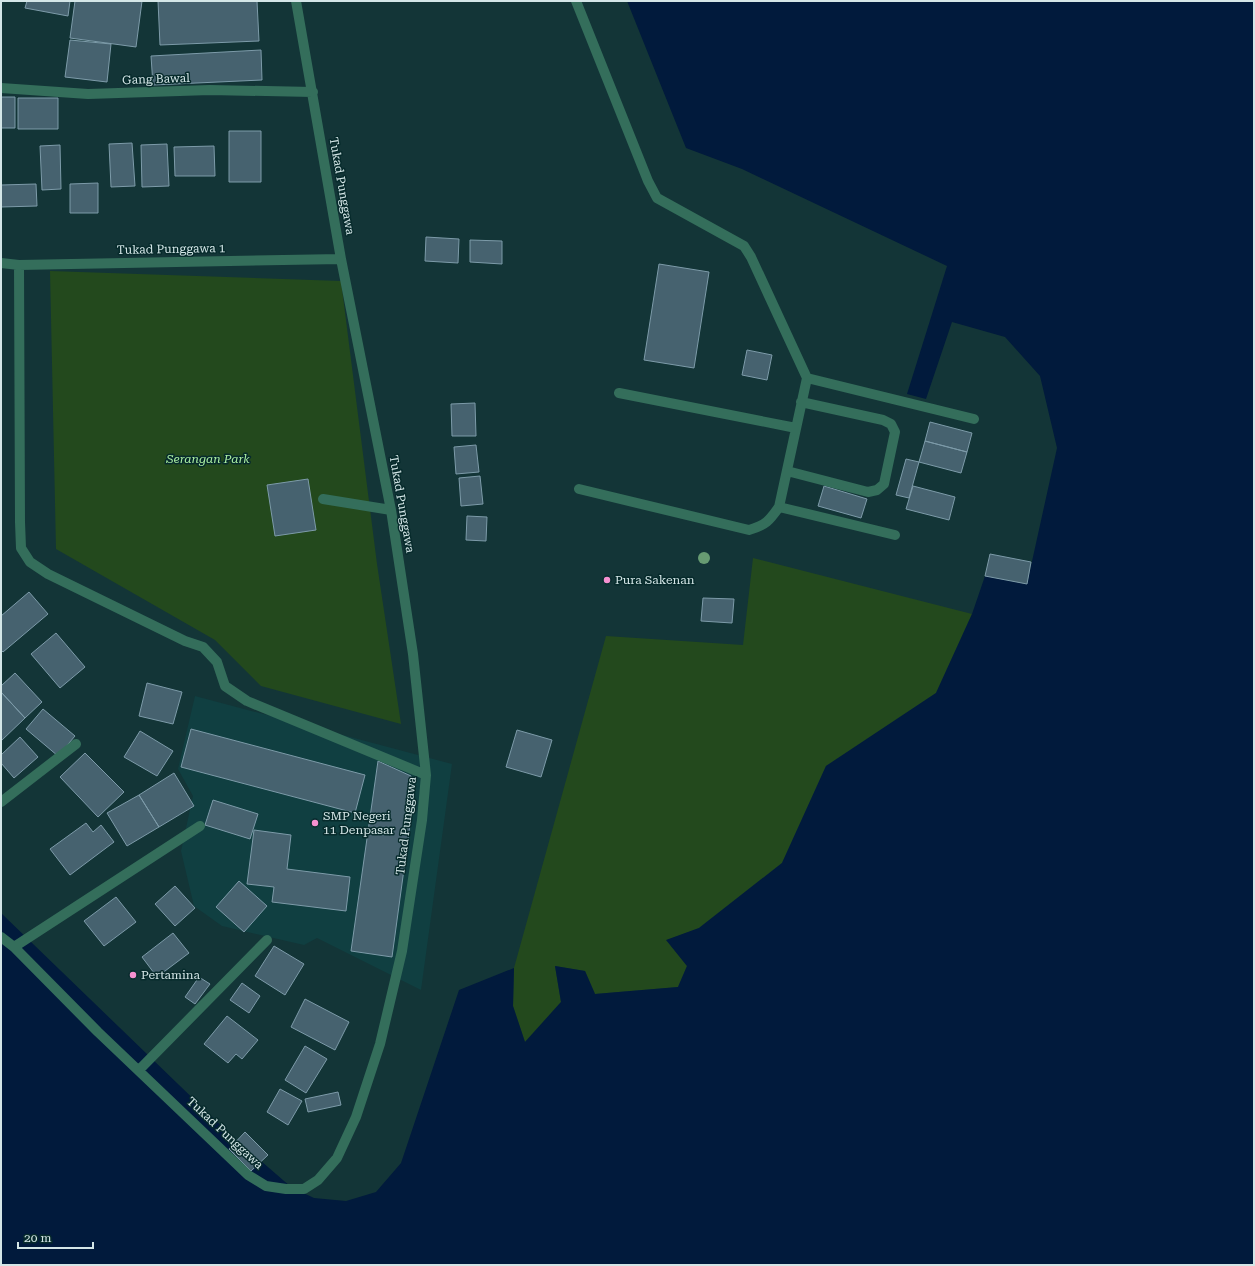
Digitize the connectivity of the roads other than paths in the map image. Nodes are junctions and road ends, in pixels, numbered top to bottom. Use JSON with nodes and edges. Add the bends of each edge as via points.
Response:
{"nodes":[{"id":1,"x":296,"y":1,"type":"edge"},
{"id":2,"x":576,"y":1,"type":"edge"},
{"id":3,"x":1,"y":88,"type":"edge"},
{"id":4,"x":313,"y":92,"type":"junction"},
{"id":5,"x":341,"y":260,"type":"junction"},
{"id":6,"x":1,"y":263,"type":"edge"},
{"id":7,"x":19,"y":265,"type":"junction"},
{"id":8,"x":807,"y":378,"type":"junction"},
{"id":9,"x":619,"y":393,"type":"dead end"},
{"id":10,"x":801,"y":402,"type":"junction"},
{"id":11,"x":974,"y":419,"type":"dead end"},
{"id":12,"x":796,"y":428,"type":"junction"},
{"id":13,"x":787,"y":471,"type":"junction"},
{"id":14,"x":580,"y":489,"type":"dead end"},
{"id":15,"x":323,"y":499,"type":"dead end"},
{"id":16,"x":779,"y":507,"type":"junction"},
{"id":17,"x":391,"y":510,"type":"junction"},
{"id":18,"x":895,"y":535,"type":"dead end"},
{"id":19,"x":76,"y":744,"type":"dead end"},
{"id":20,"x":426,"y":775,"type":"junction"},
{"id":21,"x":1,"y":802,"type":"edge"},
{"id":22,"x":200,"y":826,"type":"dead end"},
{"id":23,"x":1,"y":937,"type":"edge"},
{"id":24,"x":267,"y":940,"type":"dead end"},
{"id":25,"x":14,"y":947,"type":"junction"},
{"id":26,"x":139,"y":1070,"type":"junction"}],
"edges":[{"from":1,"to":4,"type":"street","name":"Tukad Punggawa"},
{"from":2,"to":8,"type":"street","via":[[648,180],[658,198],[744,246]]},
{"from":3,"to":4,"type":"street","name":"Gang Bawal","via":[[88,94],[210,90]]},
{"from":4,"to":5,"type":"street","name":"Tukad Punggawa"},
{"from":5,"to":7,"type":"street","name":"Tukad Punggawa 1"},
{"from":5,"to":17,"type":"street","name":"Tukad Punggawa"},
{"from":6,"to":7,"type":"street","name":"Tukad Punggawa 1"},
{"from":7,"to":20,"type":"street","via":[[20,548],[30,562],[48,574],[123,611],[203,647],[217,662],[225,686],[247,700]]},
{"from":8,"to":10,"type":"street"},
{"from":8,"to":11,"type":"street"},
{"from":9,"to":12,"type":"street"},
{"from":10,"to":12,"type":"street"},
{"from":10,"to":13,"type":"street","via":[[883,420],[891,424],[896,432],[884,484],[877,490],[868,492]]},
{"from":12,"to":13,"type":"street"},
{"from":13,"to":16,"type":"street"},
{"from":14,"to":16,"type":"street","via":[[749,530],[762,526]]},
{"from":15,"to":17,"type":"street"},
{"from":16,"to":18,"type":"street"},
{"from":17,"to":20,"type":"street","name":"Tukad Punggawa","via":[[413,654]]},
{"from":19,"to":21,"type":"street"},
{"from":20,"to":26,"type":"street","name":"Tukad Punggawa","via":[[422,820],[402,951],[380,1044],[356,1117],[337,1158],[318,1180],[304,1189],[286,1189],[266,1186],[248,1175]]},
{"from":22,"to":25,"type":"street"},
{"from":23,"to":25,"type":"street","name":"Tukad Punggawa"},
{"from":24,"to":26,"type":"street"},
{"from":25,"to":26,"type":"street","name":"Tukad Punggawa"}]}
